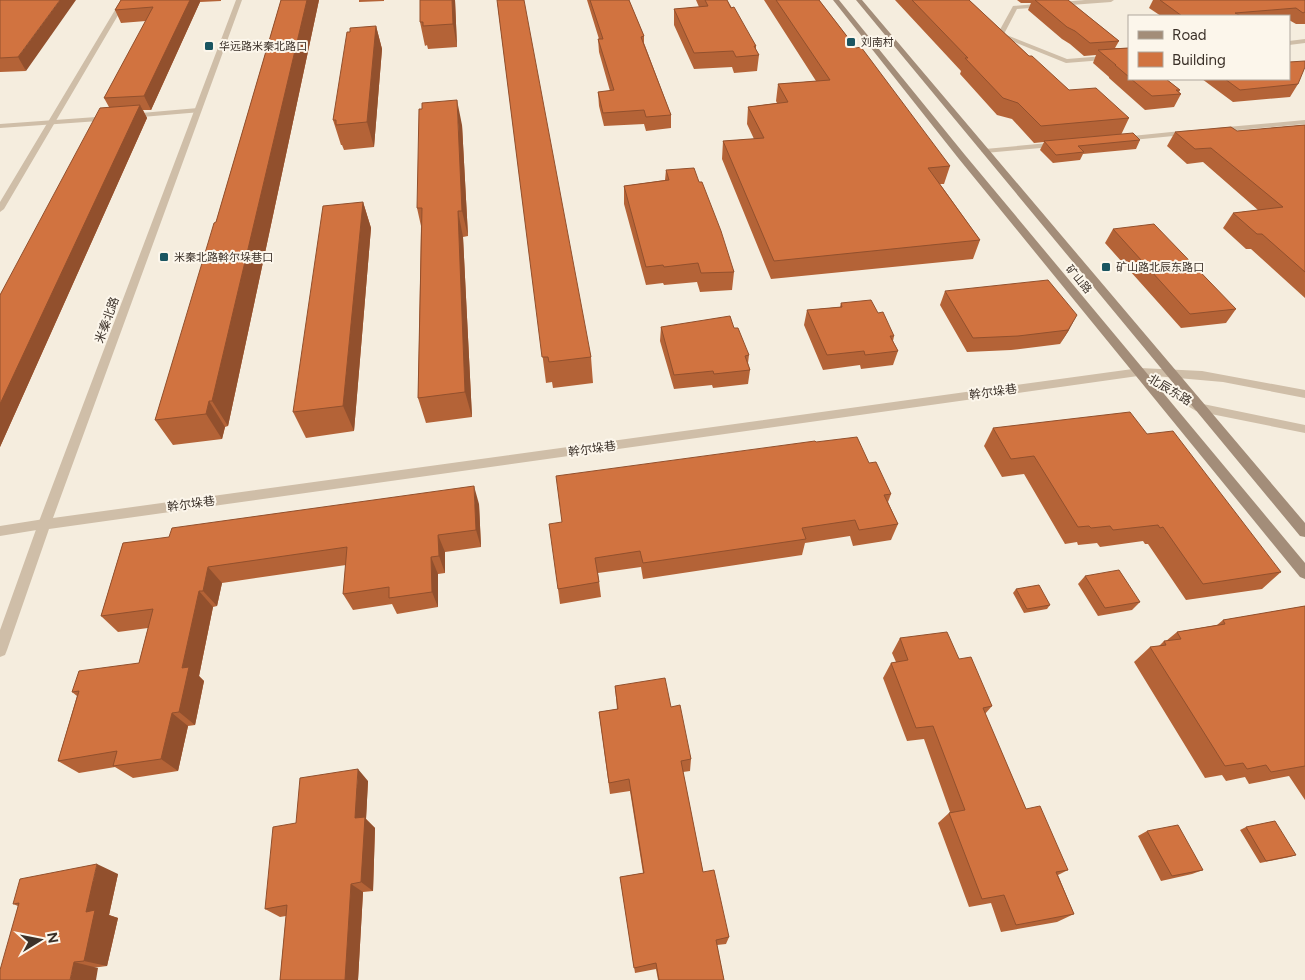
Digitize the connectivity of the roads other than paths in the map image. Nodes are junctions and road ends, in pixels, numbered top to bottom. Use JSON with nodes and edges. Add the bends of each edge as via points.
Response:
{"nodes":[{"id":1,"x":124,"y":0,"type":"edge"},
{"id":2,"x":239,"y":0,"type":"edge"},
{"id":3,"x":836,"y":0,"type":"edge"},
{"id":4,"x":858,"y":0,"type":"edge"},
{"id":5,"x":1111,"y":0,"type":"edge"},
{"id":6,"x":1305,"y":42,"type":"edge"},
{"id":7,"x":1290,"y":43,"type":"edge"},
{"id":8,"x":1128,"y":56,"type":"edge"},
{"id":9,"x":198,"y":110,"type":"junction"},
{"id":10,"x":51,"y":122,"type":"junction"},
{"id":11,"x":1305,"y":122,"type":"edge"},
{"id":12,"x":0,"y":126,"type":"edge"},
{"id":13,"x":1208,"y":131,"type":"edge"},
{"id":14,"x":1198,"y":132,"type":"edge"},
{"id":15,"x":1111,"y":140,"type":"edge"},
{"id":16,"x":1072,"y":143,"type":"edge"},
{"id":17,"x":985,"y":151,"type":"junction"},
{"id":18,"x":0,"y":208,"type":"edge"},
{"id":19,"x":1140,"y":372,"type":"junction"},
{"id":20,"x":1169,"y":372,"type":"junction"},
{"id":21,"x":1305,"y":394,"type":"edge"},
{"id":22,"x":1200,"y":408,"type":"junction"},
{"id":23,"x":1305,"y":428,"type":"edge"},
{"id":24,"x":44,"y":524,"type":"junction"},
{"id":25,"x":0,"y":531,"type":"edge"},
{"id":26,"x":1305,"y":532,"type":"edge"},
{"id":27,"x":1305,"y":573,"type":"edge"},
{"id":28,"x":0,"y":650,"type":"edge"}],
"edges":[{"from":1,"to":10,"type":"street"},
{"from":2,"to":9,"type":"street","name":"米秦北路"},
{"from":3,"to":19,"type":"main road","name":"矿山路"},
{"from":4,"to":17,"type":"main road","name":"矿山路"},
{"from":5,"to":8,"type":"street","via":[[1015,7],[1000,35],[1066,61]]},
{"from":6,"to":7,"type":"street"},
{"from":9,"to":10,"type":"street"},
{"from":9,"to":24,"type":"street","name":"米秦北路"},
{"from":10,"to":12,"type":"street"},
{"from":10,"to":18,"type":"street"},
{"from":11,"to":13,"type":"street"},
{"from":14,"to":15,"type":"street"},
{"from":16,"to":17,"type":"street"},
{"from":17,"to":20,"type":"main road","name":"矿山路"},
{"from":19,"to":20,"type":"street","name":"北辰东路"},
{"from":19,"to":22,"type":"street","name":"北辰东路"},
{"from":19,"to":24,"type":"street","name":"幹尔垛巷"},
{"from":19,"to":27,"type":"main road","name":"矿山路"},
{"from":20,"to":21,"type":"street","name":"北辰东路","via":[[1254,383]]},
{"from":20,"to":22,"type":"main road","name":"矿山路"},
{"from":22,"to":23,"type":"street","name":"北辰东路"},
{"from":22,"to":26,"type":"main road","name":"矿山路"},
{"from":24,"to":25,"type":"street","name":"幹尔垛巷"},
{"from":24,"to":28,"type":"street","name":"米秦北路"}]}
